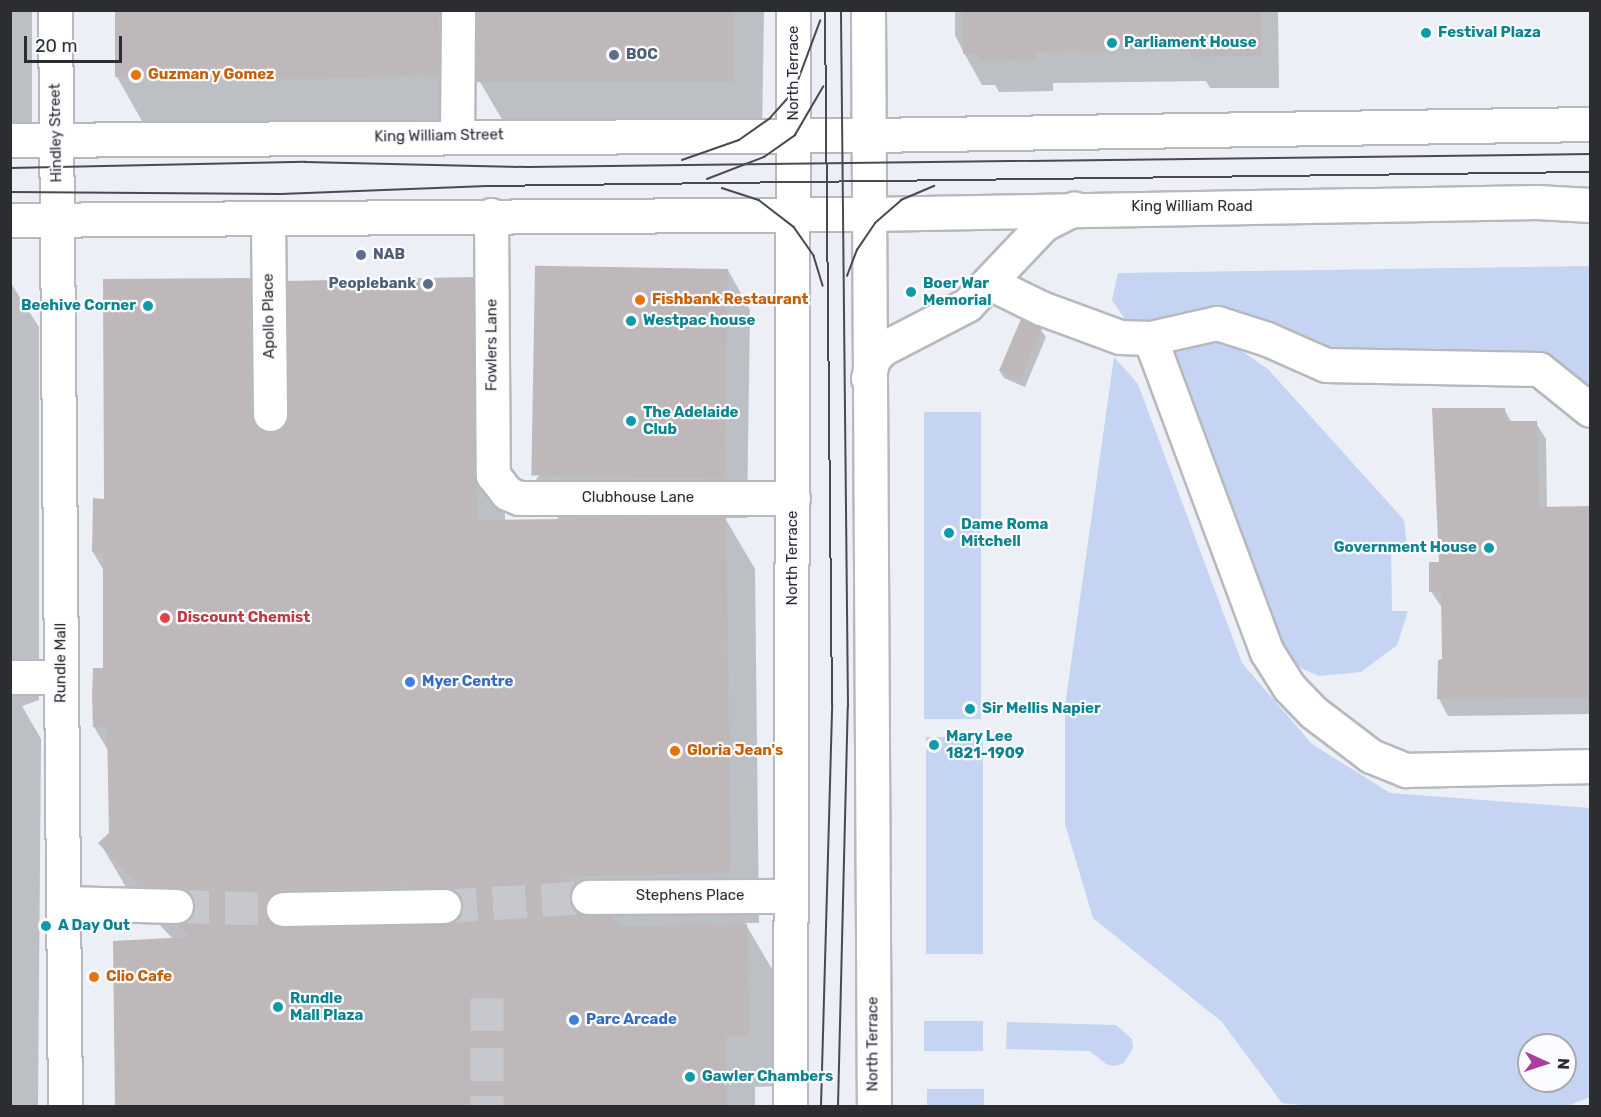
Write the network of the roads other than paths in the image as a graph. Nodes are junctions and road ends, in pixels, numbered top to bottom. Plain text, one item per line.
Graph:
1 (55, 10) edge
2 (458, 10) edge
3 (793, 10) edge
4 (868, 10) edge
5 (1590, 123) edge
6 (794, 134) junction
7 (868, 135) junction
8 (457, 136) junction
9 (10, 140) edge
10 (56, 140) junction
11 (1590, 205) edge
12 (1079, 207) junction
13 (794, 214) junction
14 (868, 214) junction
15 (490, 215) junction
16 (268, 218) junction
17 (10, 220) edge
18 (57, 220) junction
19 (990, 283) junction
20 (1150, 338) junction
21 (868, 380) junction
22 (1590, 410) edge
23 (270, 414) dead end
24 (493, 475) joint
25 (793, 498) junction
26 (10, 677) edge
27 (61, 678) junction
28 (1590, 766) edge
29 (791, 896) junction
30 (588, 897) tunnel mouth
31 (63, 903) junction
32 (176, 906) tunnel mouth
33 (444, 906) tunnel mouth
34 (283, 909) tunnel mouth
35 (65, 1107) edge
36 (790, 1107) edge
37 (873, 1107) edge

1 - 10 main road, Hindley Street
2 - 8 main road
3 - 6 main road, North Terrace
4 - 7 main road, North Terrace
5 - 7 main road
6 - 7 main road, King William Street
6 - 8 main road, King William Street
6 - 13 main road, North Terrace
7 - 14 main road, North Terrace
8 - 10 main road, King William Street
9 - 10 main road, King William Street
10 - 18 main road, Hindley Street
11 - 12 main road, King William Road
12 - 14 main road, King William Road
12 - 19 main road
13 - 14 main road, King William Road
13 - 15 main road
13 - 25 main road, North Terrace
14 - 21 main road, North Terrace
15 - 16 main road
15 - 24 main road, Fowlers Lane
16 - 18 main road
16 - 23 main road, Apollo Place
17 - 18 main road
18 - 27 main road, Rundle Mall
19 - 20 main road
19 - 21 main road
20 - 22 main road
20 - 28 main road
21 - 37 main road, North Terrace
24 - 25 main road, Clubhouse Lane
25 - 29 main road, North Terrace
26 - 27 main road
27 - 31 main road, Rundle Mall
29 - 30 main road, Stephens Place
29 - 36 main road, North Terrace
31 - 32 main road
31 - 35 main road, Rundle Mall
33 - 34 main road

